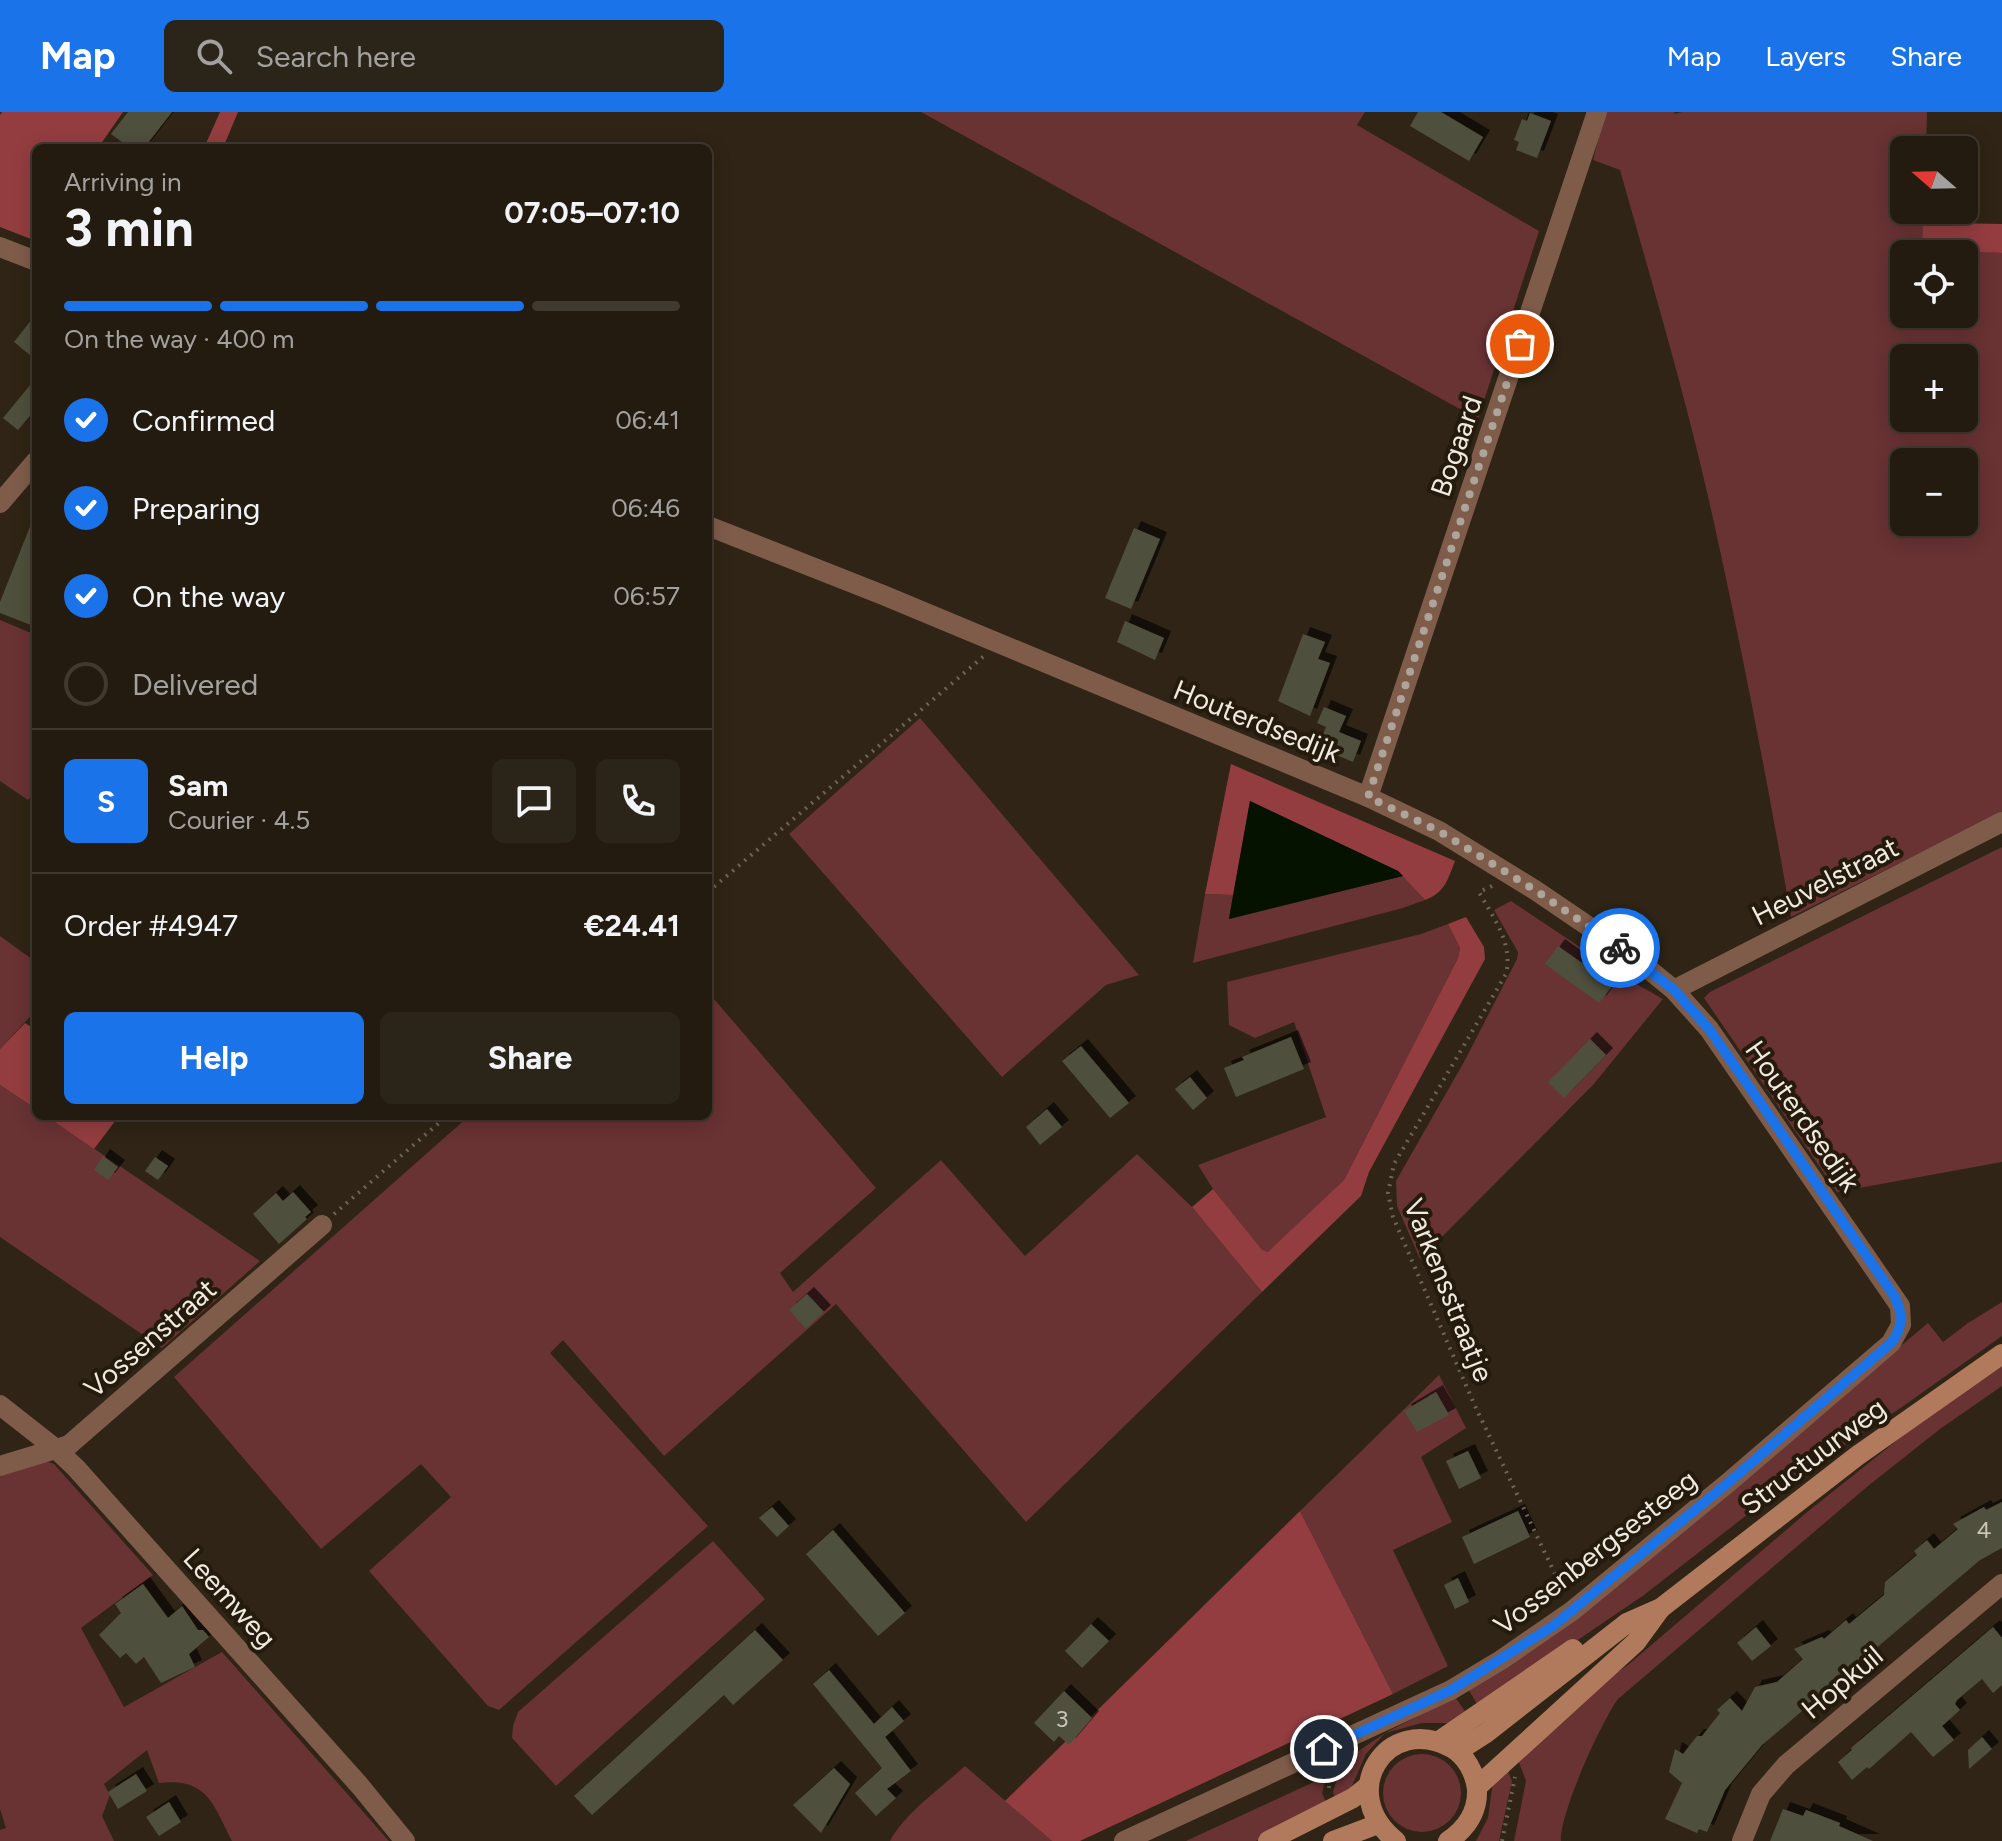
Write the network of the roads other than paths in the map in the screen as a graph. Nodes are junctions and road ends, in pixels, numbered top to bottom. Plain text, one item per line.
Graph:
1 (1597, 112) edge
2 (0, 247) edge
3 (32, 259) edge
4 (32, 466) edge
5 (0, 503) edge
6 (712, 528) edge
7 (1368, 797) junction
8 (2002, 822) edge
9 (1674, 990) junction
10 (322, 1225) road end
11 (1893, 1294) joint
12 (2002, 1354) edge
13 (0, 1405) edge
14 (56, 1449) junction
15 (0, 1466) edge
16 (2002, 1584) edge
17 (1661, 1608) junction
18 (1439, 1741) junction
19 (1458, 1751) junction
20 (1368, 1786) junction
21 (1477, 1787) junction
22 (1378, 1824) junction
23 (1456, 1839) edge
24 (405, 1841) edge
25 (1124, 1841) edge
26 (1268, 1841) edge
27 (1333, 1841) edge
28 (1396, 1841) edge
29 (1742, 1841) edge

1 - 7 street, Bogaard
2 - 3 street
4 - 5 street
6 - 7 street, Houterdsedijk
7 - 9 street, Houterdsedijk
8 - 9 street, Heuvelstraat
9 - 11 street, Houterdsedijk
10 - 14 street, Vossenstraat
11 - 25 street, Vossenbergsesteeg
12 - 17 main road, Structuurweg
13 - 14 street, Leemweg
14 - 15 street, Vossenstraat
14 - 24 street, Leemweg
16 - 29 street, Hopkuil
17 - 18 main road, Structuurweg
17 - 19 main road, Structuurweg
17 - 21 main road, Structuurweg
18 - 19 main road
18 - 20 main road
19 - 21 main road
20 - 22 main road
20 - 26 main road
21 - 23 main road
22 - 27 main road
22 - 28 main road

